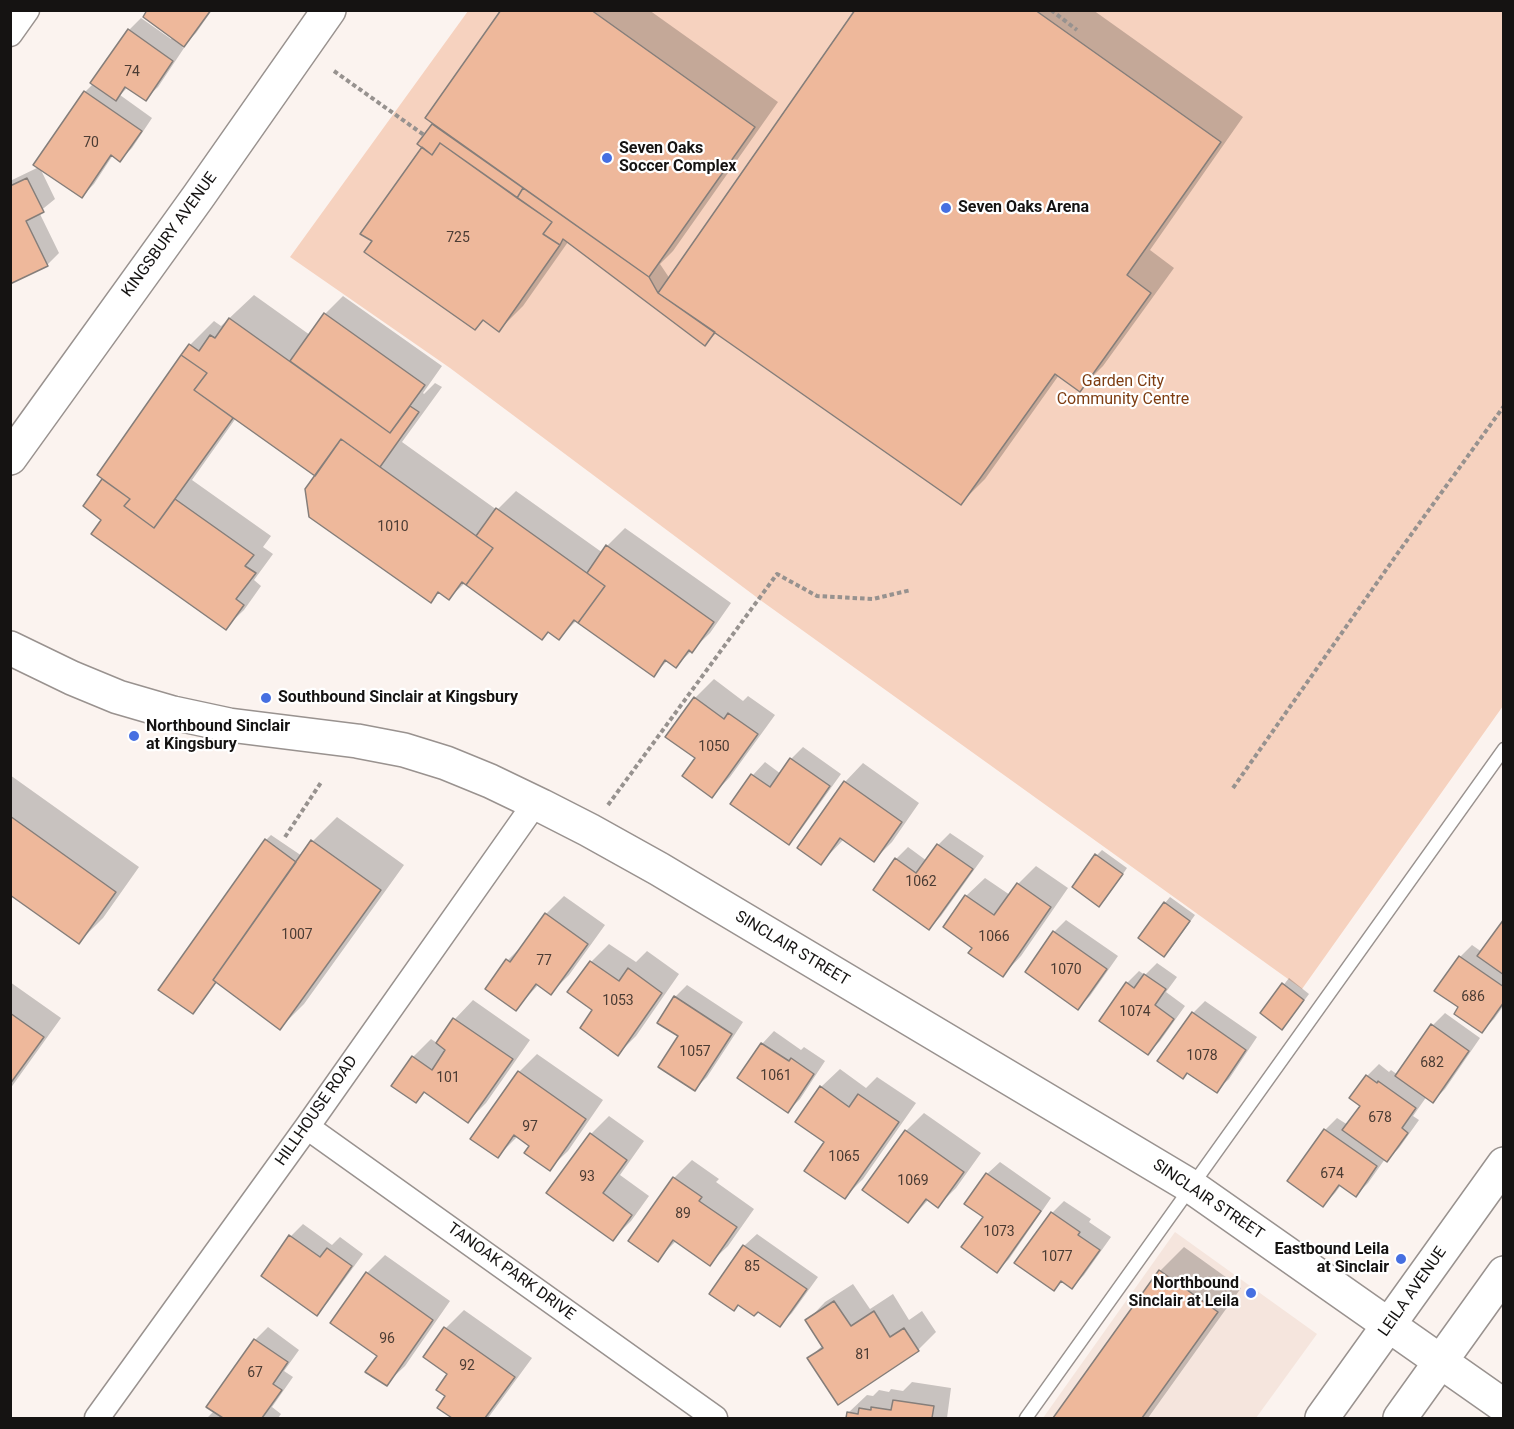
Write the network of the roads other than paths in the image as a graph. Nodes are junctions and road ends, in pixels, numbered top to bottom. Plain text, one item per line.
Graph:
1 (27, 10) edge
2 (329, 10) edge
3 (10, 34) edge
4 (10, 458) edge
5 (10, 648) edge
6 (1503, 749) edge
7 (536, 802) junction
8 (307, 1126) junction
9 (1503, 1164) edge
10 (1192, 1187) junction
11 (1503, 1273) edge
12 (1389, 1326) junction
13 (1440, 1360) junction
14 (1503, 1406) edge
15 (97, 1419) edge
16 (715, 1419) edge
17 (1026, 1419) edge
18 (1322, 1419) edge
19 (1400, 1419) edge

1 - 3 street
2 - 4 street, KINGSBURY AVENUE
5 - 7 street, SINCLAIR STREET
6 - 10 lane
7 - 8 street, HILLHOUSE ROAD
7 - 10 street, SINCLAIR STREET
8 - 15 street, HILLHOUSE ROAD
8 - 16 street, TANOAK PARK DRIVE
9 - 12 street, LEILA AVENUE
10 - 12 street, SINCLAIR STREET
10 - 17 lane
11 - 13 street
12 - 13 street, SINCLAIR STREET
12 - 18 street, LEILA AVENUE
13 - 14 street, SINCLAIR STREET
13 - 19 street

